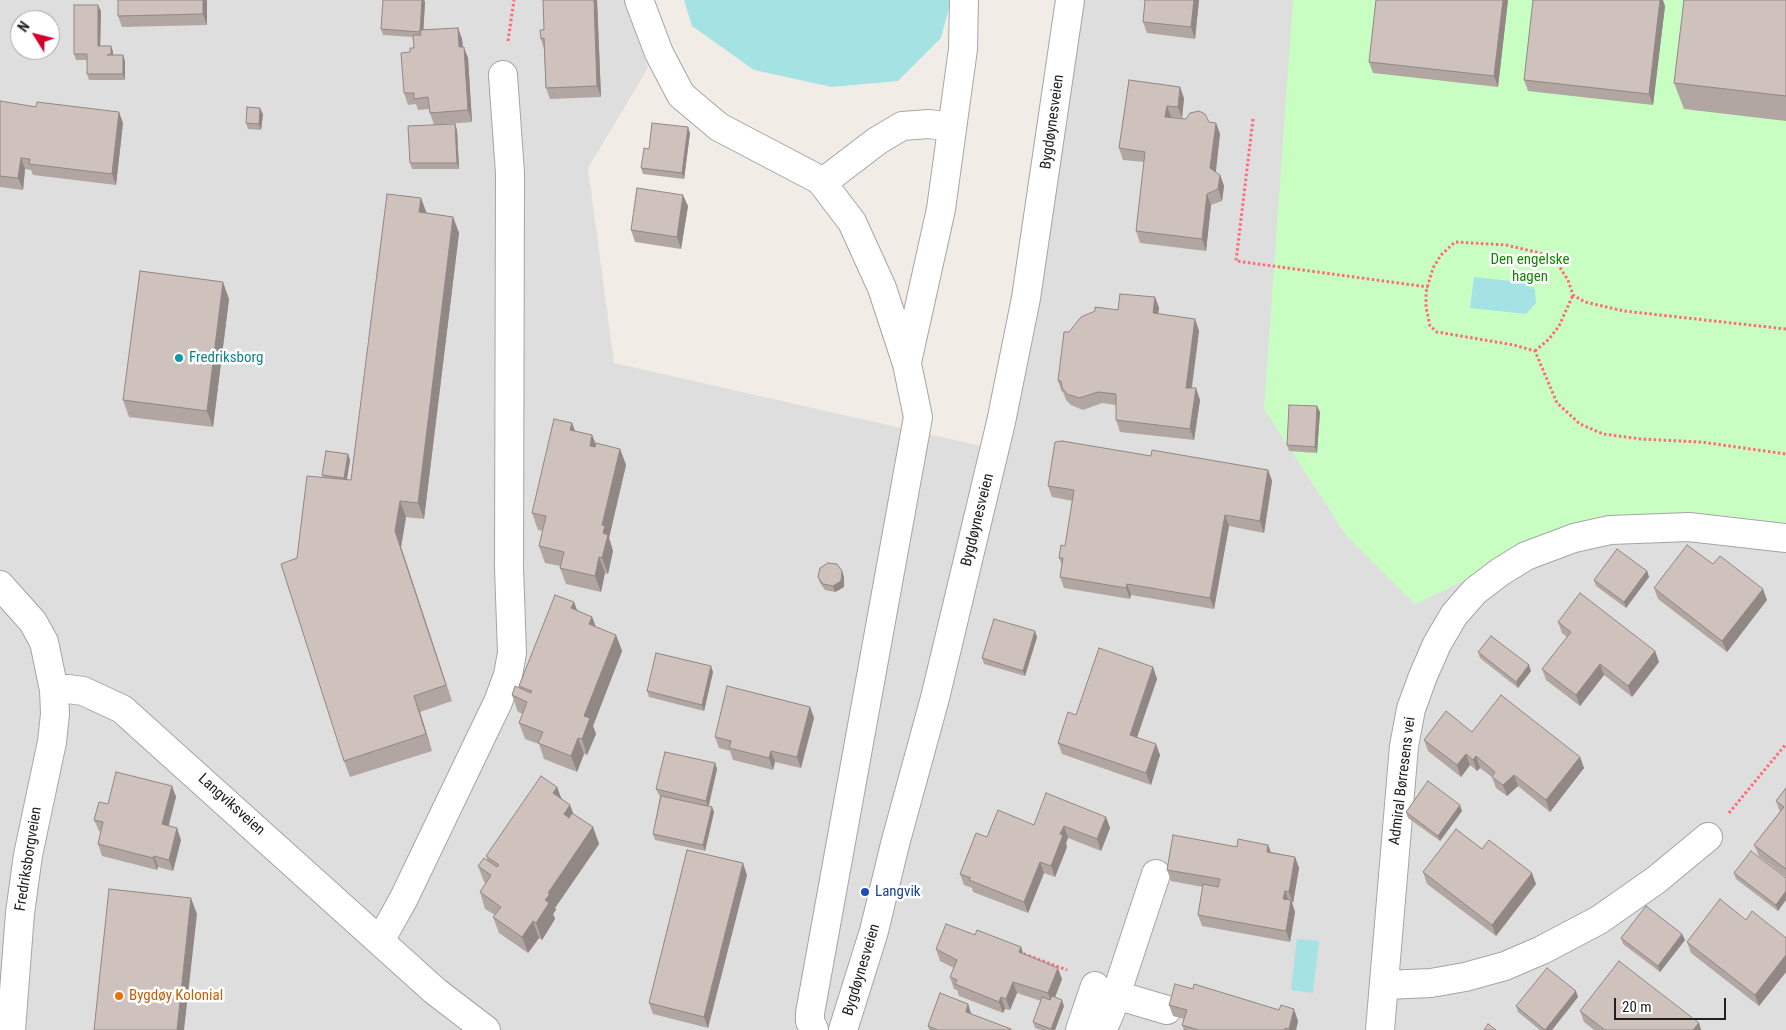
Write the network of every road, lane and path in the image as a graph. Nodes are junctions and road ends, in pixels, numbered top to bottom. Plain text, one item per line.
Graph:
1 (514, 0) edge
2 (639, 0) edge
3 (964, 0) edge
4 (1070, 0) edge
5 (502, 75) joint
6 (1253, 119) dead end
7 (952, 127) junction
8 (822, 183) junction
9 (1428, 287) junction
10 (1574, 294) junction
11 (1786, 329) edge
12 (1535, 351) junction
13 (907, 364) junction
14 (1786, 454) edge
15 (1786, 538) edge
16 (0, 585) edge
17 (54, 690) junction
18 (1786, 744) edge
19 (1708, 837) joint
20 (1156, 874) dead end
21 (380, 941) junction
22 (1016, 950) edge
23 (1386, 985) junction
24 (1106, 991) junction
25 (1167, 1010) dead end
26 (11, 1030) edge
27 (486, 1030) edge
28 (814, 1030) edge
29 (842, 1030) edge
30 (1080, 1030) edge
31 (1098, 1030) edge
32 (1380, 1030) edge

1 - 5 path
2 - 8 street
3 - 7 street
4 - 29 street, Bygdøynesveien
5 - 21 street
6 - 9 path
7 - 8 street
7 - 13 street
8 - 13 street
9 - 10 path
9 - 12 path
10 - 11 path
10 - 12 path
12 - 14 path
13 - 28 street
15 - 23 street, Admiral Børresens vei
16 - 17 street
17 - 21 street, Langviksveien
17 - 26 street, Fredriksborgveien
18 - 19 path
19 - 23 street
20 - 24 street
21 - 27 street, Langviksveien
22 - 24 path
23 - 32 street, Admiral Børresens vei
24 - 25 street
24 - 30 street
24 - 31 street

